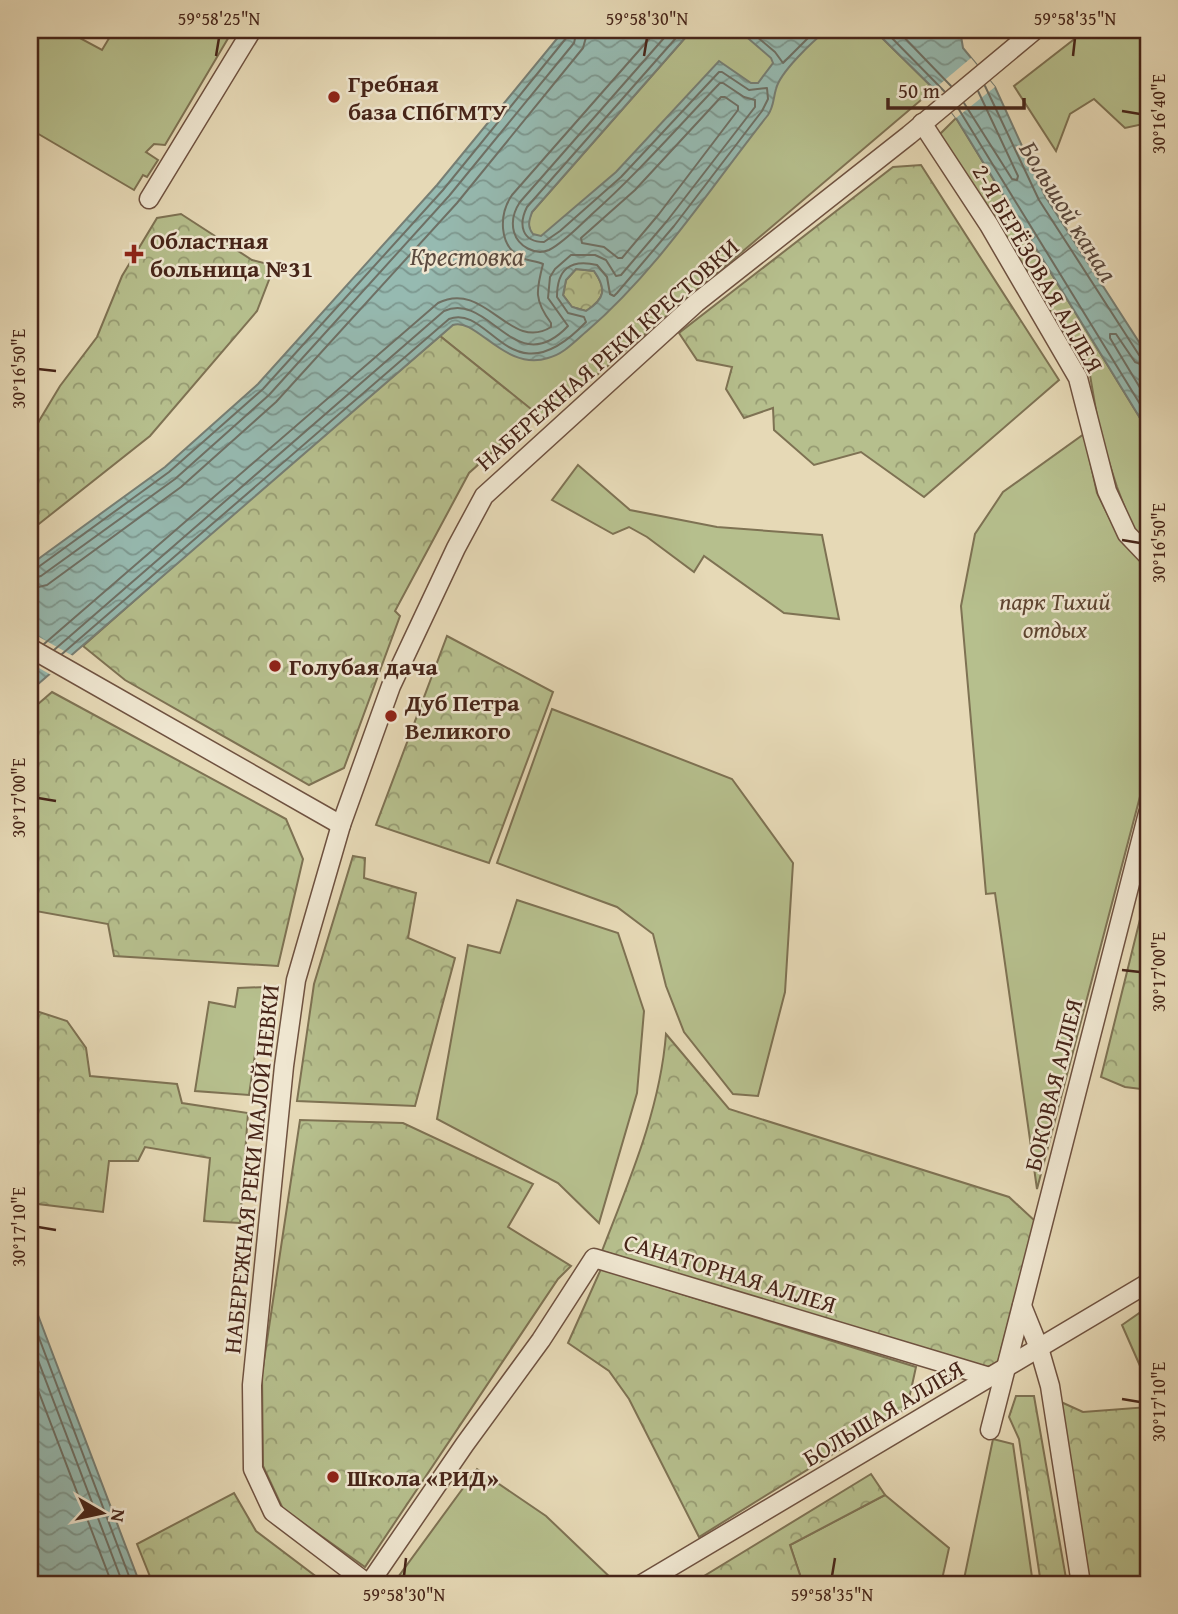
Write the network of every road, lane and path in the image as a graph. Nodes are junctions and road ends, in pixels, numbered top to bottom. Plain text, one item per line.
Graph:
1 (252, 30) edge
2 (1035, 30) edge
3 (922, 123) junction
4 (149, 199) dead end
5 (1148, 556) edge
6 (30, 648) edge
7 (1148, 813) edge
8 (341, 825) junction
9 (1148, 1283) edge
10 (1022, 1306) junction
11 (1039, 1348) junction
12 (998, 1373) junction
13 (990, 1430) dead end
14 (368, 1584) edge
15 (642, 1584) edge
16 (1081, 1584) edge

1 - 4 street
2 - 3 street, НАБЕРЕЖНАЯ РЕКИ КРЕСТОВКИ
3 - 5 street, 2-Я БЕРЁЗОВАЯ АЛЛЕЯ
3 - 8 street, НАБЕРЕЖНАЯ РЕКИ КРЕСТОВКИ
6 - 8 street
7 - 10 street, БОКОВАЯ АЛЛЕЯ
8 - 14 street, НАБЕРЕЖНАЯ РЕКИ МАЛОЙ НЕВКИ
9 - 11 street, БОЛЬШАЯ АЛЛЕЯ
10 - 11 street
10 - 12 street, БОКОВАЯ АЛЛЕЯ
11 - 12 street, БОЛЬШАЯ АЛЛЕЯ
11 - 16 street
12 - 13 street, БОКОВАЯ АЛЛЕЯ
12 - 14 street, САНАТОРНАЯ АЛЛЕЯ
12 - 15 street, БОЛЬШАЯ АЛЛЕЯ

